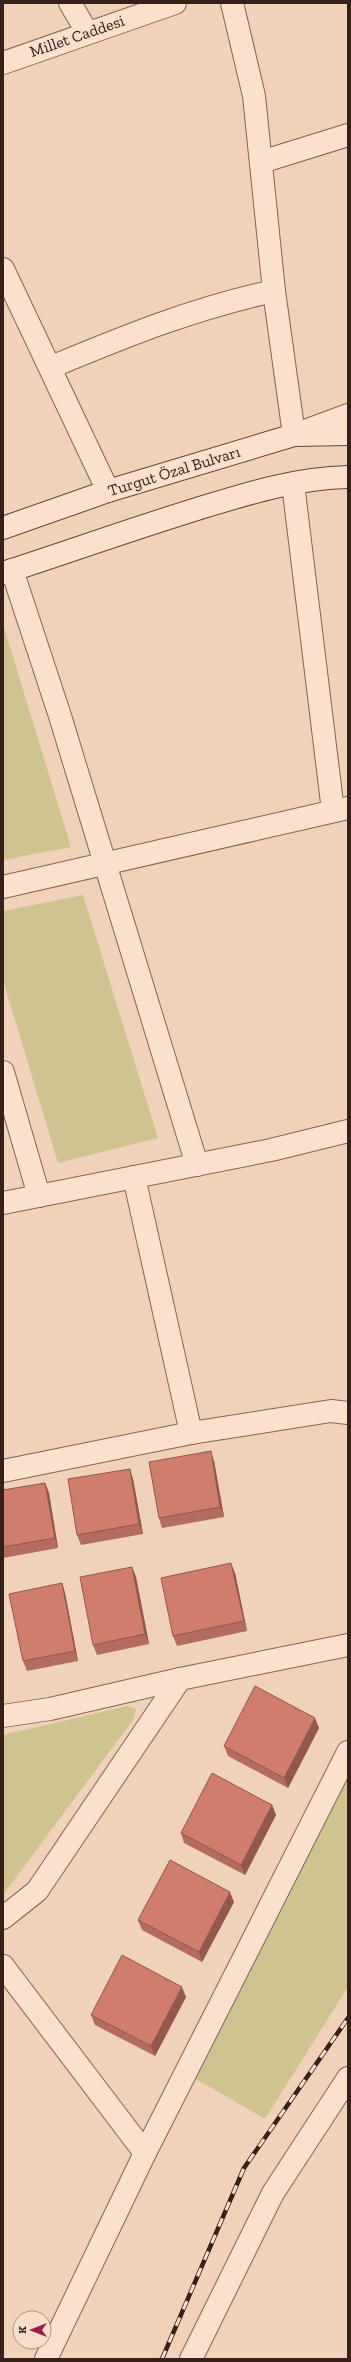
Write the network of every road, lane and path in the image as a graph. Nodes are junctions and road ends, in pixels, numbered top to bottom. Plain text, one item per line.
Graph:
1 (70, 3) edge
2 (174, 3) edge
3 (232, 3) edge
4 (87, 32) junction
5 (3, 63) edge
6 (348, 135) edge
7 (261, 162) junction
8 (3, 269) edge
9 (274, 291) junction
10 (51, 367) junction
11 (348, 415) edge
12 (348, 434) edge
13 (294, 435) junction
14 (348, 477) edge
15 (292, 484) junction
16 (108, 491) junction
17 (3, 528) edge
18 (7, 572) edge
19 (340, 810) edge
20 (106, 865) junction
21 (3, 887) edge
22 (3, 1072) edge
23 (348, 1131) edge
24 (197, 1165) junction
25 (134, 1177) junction
26 (39, 1196) junction
27 (3, 1203) edge
28 (348, 1413) edge
29 (191, 1433) junction
30 (3, 1471) edge
31 (348, 1645) edge
32 (180, 1679) junction
33 (3, 1716) edge
34 (348, 1752) edge
35 (3, 1918) edge
36 (3, 1966) edge
37 (348, 2078) edge
38 (145, 2153) junction
39 (46, 2359) edge
40 (191, 2359) edge

1 - 4 street
2 - 4 street, Millet Caddesi
3 - 7 street
4 - 5 street, Millet Caddesi
6 - 7 street
7 - 9 street
8 - 10 street
9 - 10 street
9 - 13 street
10 - 16 street
11 - 13 street
12 - 13 street, Turgut Özal Bulvarı
13 - 16 street, Turgut Özal Bulvarı
14 - 15 street
15 - 18 street
15 - 19 street
16 - 17 street, Turgut Özal Bulvarı
18 - 20 street
19 - 20 street
20 - 21 street
20 - 24 street
22 - 26 street
23 - 24 street
24 - 25 street
25 - 26 street
25 - 29 street
26 - 27 street
28 - 29 street
29 - 30 street
31 - 32 street
32 - 33 street
32 - 35 street
34 - 38 street
36 - 38 street
37 - 40 street
38 - 39 street

